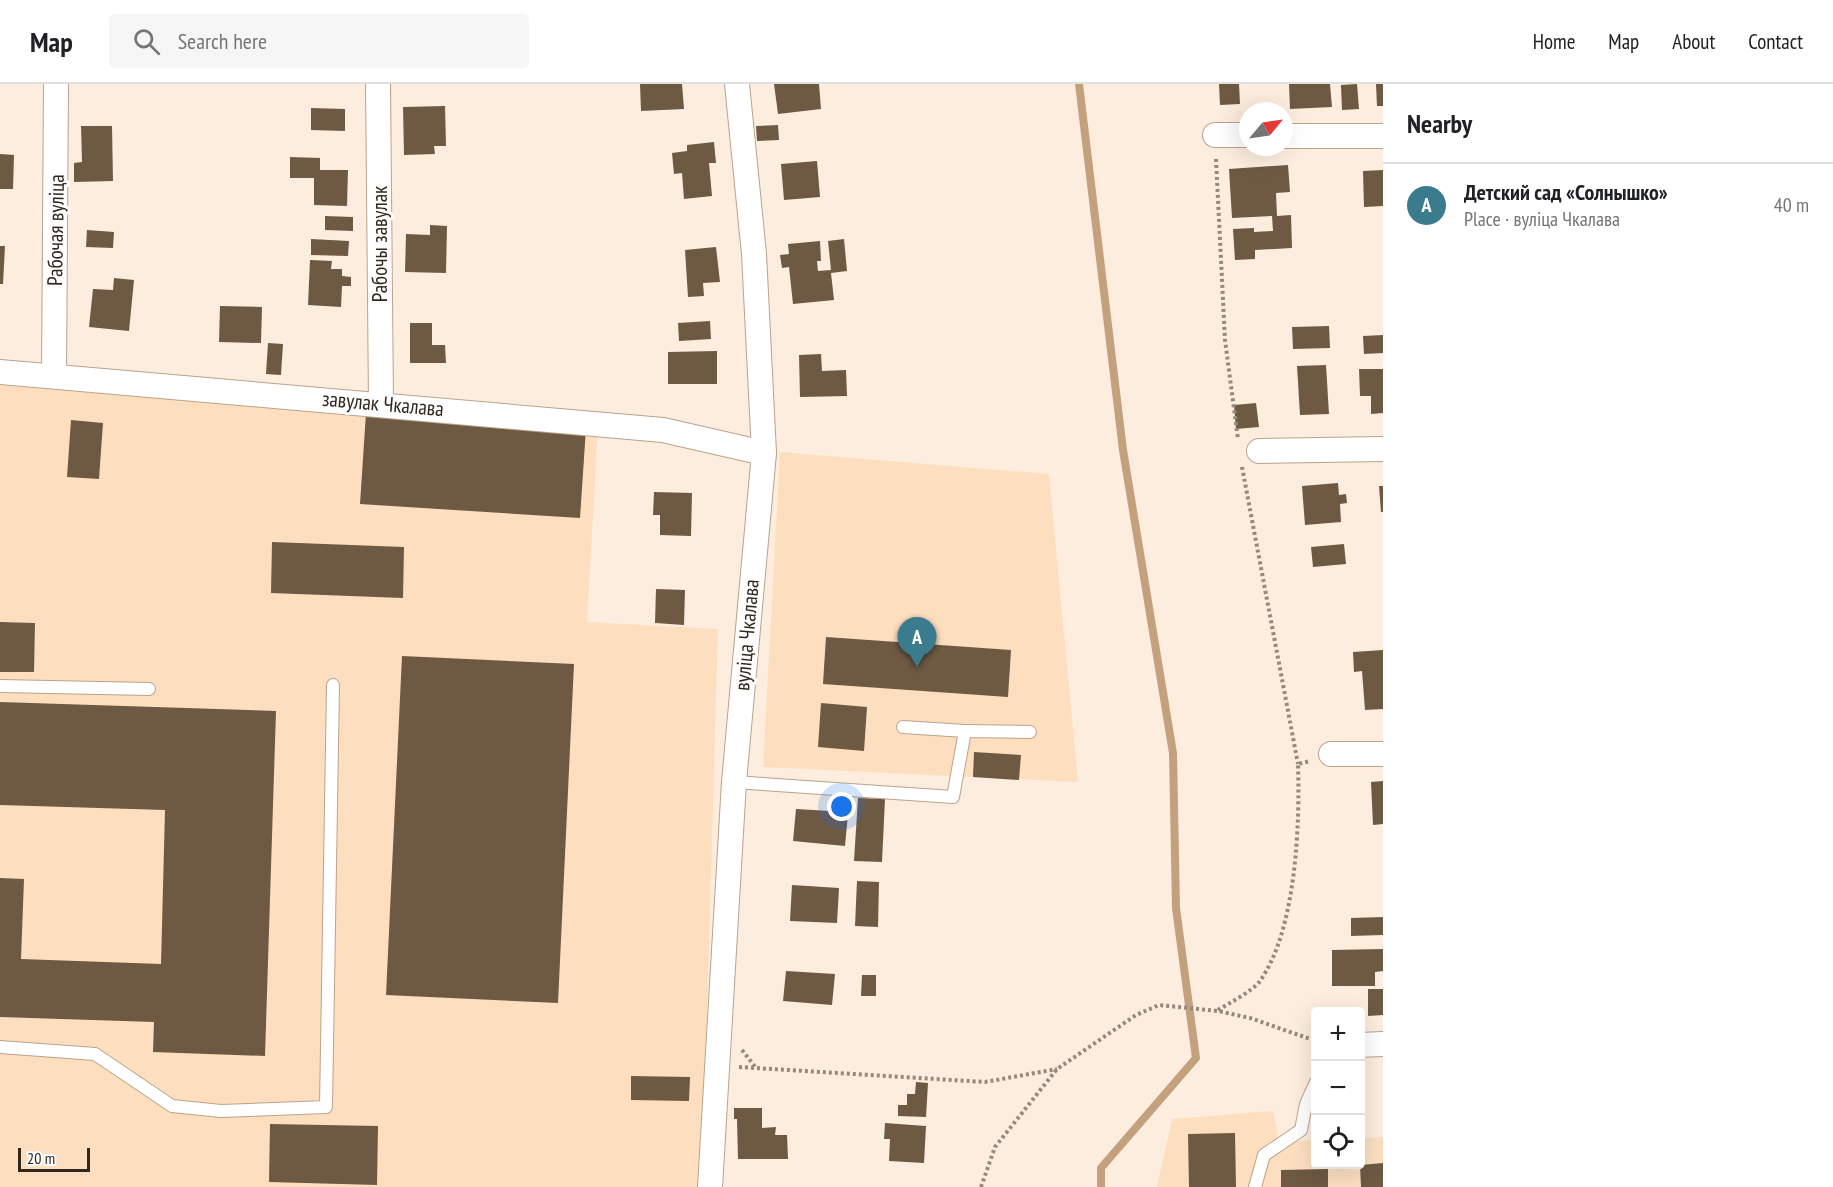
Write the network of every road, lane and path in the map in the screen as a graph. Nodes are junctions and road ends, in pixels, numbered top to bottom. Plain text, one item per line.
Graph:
1 (56, 84) edge
2 (378, 84) edge
3 (737, 84) edge
4 (1215, 135) joint
5 (1239, 135) edge
6 (1293, 136) edge
7 (1383, 136) edge
8 (0, 372) edge
9 (54, 376) junction
10 (381, 404) junction
11 (1383, 449) edge
12 (1249, 451) junction
13 (764, 453) junction
14 (333, 685) dead end
15 (0, 686) edge
16 (149, 690) dead end
17 (903, 727) dead end
18 (965, 731) junction
19 (1030, 732) dead end
20 (1331, 754) joint
21 (1383, 754) edge
22 (1298, 764) junction
23 (734, 782) junction
24 (1218, 1011) junction
25 (1311, 1039) edge
26 (1383, 1044) edge
27 (1365, 1045) edge
28 (0, 1047) edge
29 (717, 1066) junction
30 (1057, 1069) junction
31 (1311, 1093) edge
32 (710, 1187) edge
33 (981, 1187) edge
34 (1255, 1187) edge

1 - 9 street, Рабочая вуліца
2 - 10 street, Рабочы завулак
3 - 13 street, вуліца Чкалава
4 - 5 street
4 - 12 path
6 - 7 street
8 - 9 street, завулак Чкалава
9 - 10 street, завулак Чкалава
10 - 13 street, завулак Чкалава
11 - 12 street
12 - 22 path
13 - 23 street, вуліца Чкалава
14 - 28 lane
15 - 16 lane
17 - 18 lane
18 - 19 lane
18 - 23 lane
20 - 21 street
20 - 22 path
22 - 24 path
23 - 29 street, вуліца Чкалава
24 - 25 path
24 - 30 path
26 - 27 street
29 - 30 path
29 - 32 street, вуліца Чкалава
30 - 33 path
31 - 34 lane

